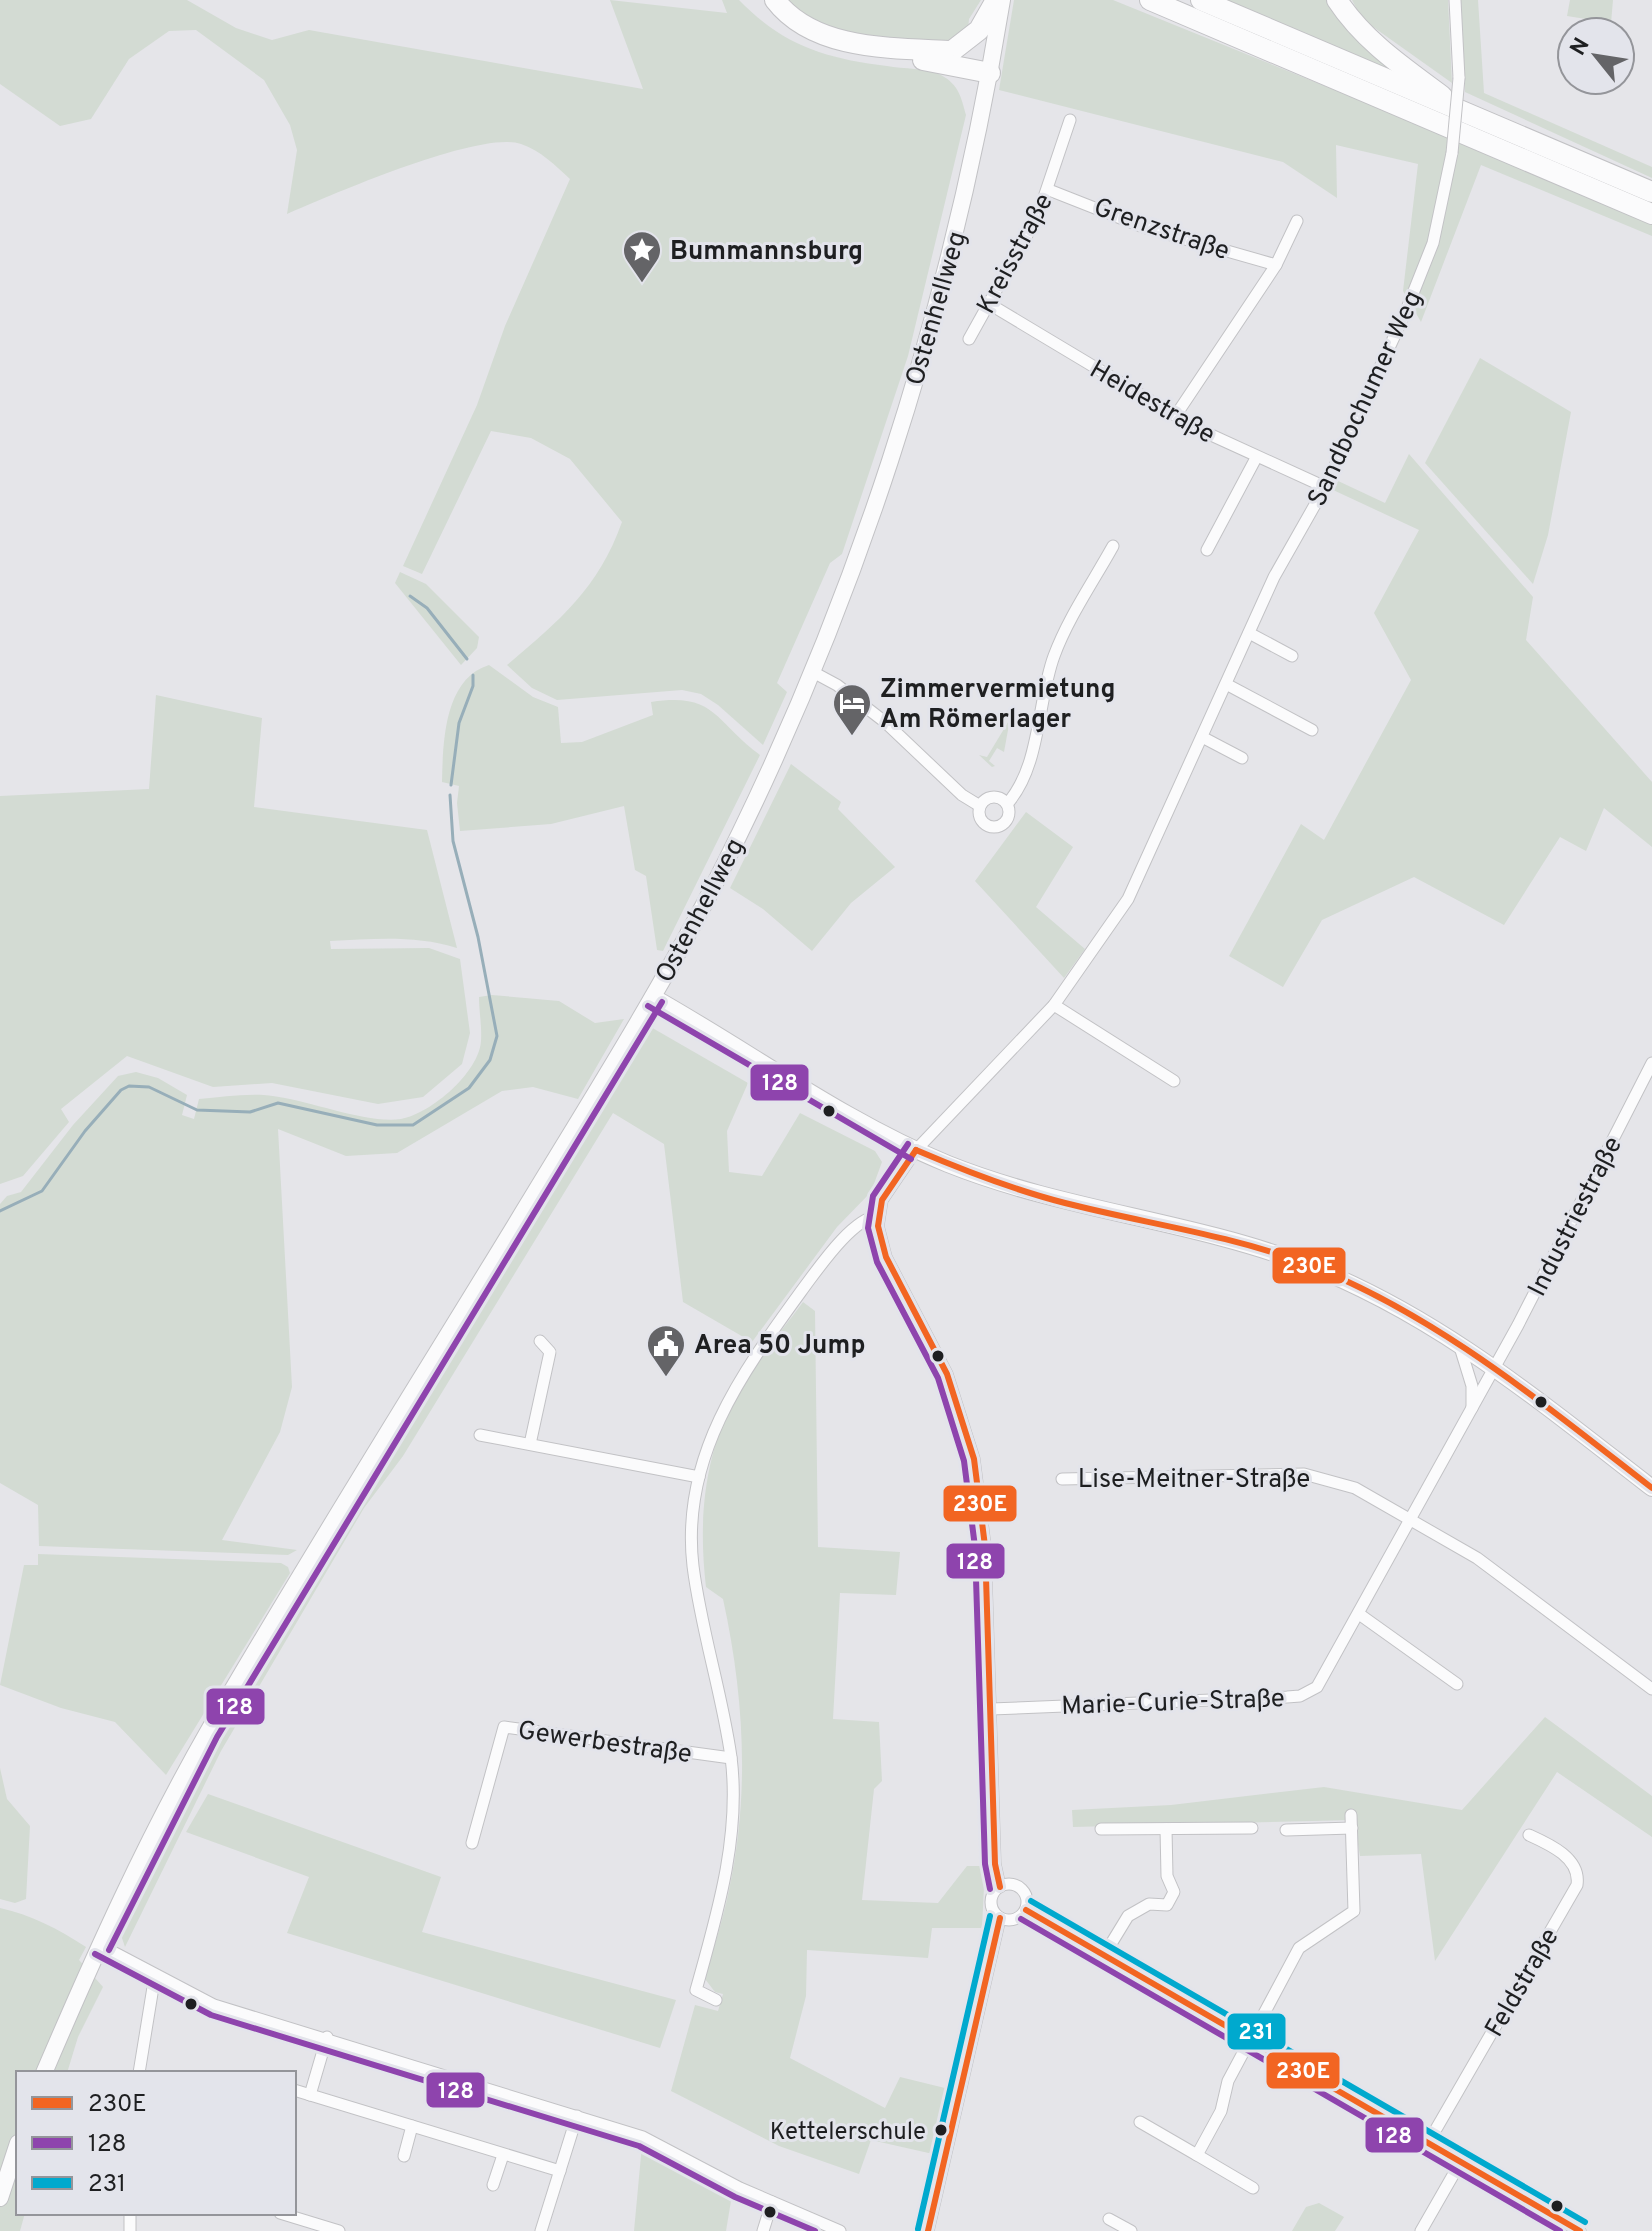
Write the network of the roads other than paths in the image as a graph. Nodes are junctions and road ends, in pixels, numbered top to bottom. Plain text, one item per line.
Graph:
1 (758, 0) edge
2 (775, 0) edge
3 (996, 0) edge
4 (1002, 0) edge
5 (1150, 0) edge
6 (1201, 0) edge
7 (1337, 0) edge
8 (1455, 0) edge
9 (952, 51) junction
10 (991, 68) junction
11 (1468, 115) junction
12 (1070, 120) dead end
13 (1049, 190) junction
14 (1652, 192) edge
15 (1652, 214) edge
16 (1297, 221) dead end
17 (1276, 265) junction
18 (986, 302) junction
19 (969, 339) dead end
20 (1176, 415) junction
21 (1256, 458) junction
22 (1325, 487) junction
23 (1113, 546) dead end
24 (1207, 550) dead end
25 (1249, 633) junction
26 (1292, 656) dead end
27 (811, 671) junction
28 (1226, 684) junction
29 (1312, 730) dead end
30 (1202, 737) junction
31 (1242, 758) dead end
32 (1007, 804) junction
33 (980, 806) junction
34 (653, 997) junction
35 (1054, 1005) junction
36 (1652, 1063) edge
37 (1174, 1081) dead end
38 (916, 1150) junction
39 (878, 1216) junction
40 (540, 1341) dead end
41 (1459, 1344) junction
42 (1494, 1368) junction
43 (1472, 1408) junction
44 (480, 1435) dead end
45 (530, 1444) junction
46 (699, 1477) junction
47 (1062, 1479) dead end
48 (1652, 1488) edge
49 (1412, 1520) junction
50 (1359, 1614) junction
51 (1457, 1684) dead end
52 (1652, 1689) edge
53 (991, 1709) junction
54 (731, 1758) junction
55 (1351, 1815) dead end
56 (1252, 1828) dead end
57 (1352, 1828) junction
58 (1101, 1829) dead end
59 (1166, 1829) junction
60 (1286, 1830) dead end
61 (1529, 1835) dead end
62 (472, 1843) dead end
63 (1000, 1887) junction
64 (1026, 1910) junction
65 (1000, 1918) junction
66 (100, 1945) junction
67 (1103, 1957) junction
68 (155, 1975) junction
69 (716, 2000) dead end
70 (327, 2037) junction
71 (1250, 2042) junction
72 (45, 2071) edge
73 (139, 2071) edge
74 (296, 2091) edge
75 (310, 2095) junction
76 (577, 2116) junction
77 (1140, 2122) dead end
78 (412, 2126) junction
79 (1428, 2143) junction
80 (16, 2149) edge
81 (503, 2155) junction
82 (1197, 2155) junction
83 (404, 2156) dead end
84 (1460, 2163) junction
85 (560, 2171) junction
86 (493, 2185) dead end
87 (1253, 2188) dead end
88 (0, 2198) edge
89 (772, 2202) junction
90 (287, 2215) edge
91 (1109, 2219) dead end
92 (339, 2231) edge
93 (541, 2231) edge
94 (763, 2231) edge
95 (840, 2231) edge
96 (928, 2231) edge
97 (1131, 2231) edge
98 (1421, 2231) edge
99 (1580, 2231) edge

1 - 10 highway
2 - 9 highway
3 - 9 highway
4 - 10 main road, Ostenhellweg
5 - 15 highway
6 - 11 highway
7 - 11 highway
8 - 22 street, Sandbochumer Weg, bridge
9 - 10 highway
10 - 27 main road, Ostenhellweg
11 - 14 highway
12 - 13 street, Kreisstraße
13 - 17 street, Grenzstraße
13 - 18 street, Kreisstraße
16 - 17 street
17 - 20 street
18 - 19 street, Kreisstraße
18 - 20 street, Heidestraße
20 - 21 street, Heidestraße
21 - 22 street, Heidestraße
21 - 24 street
22 - 25 street, Sandbochumer Weg
23 - 32 street
25 - 26 street
25 - 28 street, Sandbochumer Weg
27 - 33 street
27 - 34 main road, Ostenhellweg
28 - 29 street
28 - 30 street, Sandbochumer Weg
30 - 31 street
30 - 35 street, Sandbochumer Weg
32 - 33 street
32 - 33 street
34 - 38 main road
34 - 66 main road, Ostenhellweg
35 - 37 street
35 - 38 street, Sandbochumer Weg
36 - 42 street, Industriestraße
38 - 39 street, Sandbochumer Weg
38 - 41 main road
39 - 46 street, Gewerbestraße
39 - 53 street
40 - 45 street
41 - 42 main road
41 - 43 street
42 - 43 street, Marie-Curie-Straße
42 - 48 main road
43 - 49 street, Marie-Curie-Straße
44 - 45 street
45 - 46 street
46 - 54 street, Gewerbestraße
47 - 49 street, Lise-Meitner-Straße
49 - 50 street, Marie-Curie-Straße
49 - 52 street, Lise-Meitner-Straße
50 - 51 street
50 - 53 street, Marie-Curie-Straße
53 - 63 street
54 - 62 street, Gewerbestraße
54 - 69 street, Gewerbestraße
55 - 57 street
56 - 59 street
57 - 60 street
57 - 71 street
58 - 59 street
59 - 67 street
61 - 79 street, Feldstraße
63 - 64 street
63 - 65 street
64 - 65 street
64 - 67 street
65 - 96 street
66 - 68 street
66 - 72 main road, Ostenhellweg
67 - 71 street
68 - 70 street
68 - 73 street
70 - 75 street
70 - 76 street
71 - 79 street
71 - 82 street
74 - 75 street
75 - 78 street
76 - 85 street
76 - 89 street
77 - 82 street
78 - 81 street
78 - 83 street
79 - 84 street
80 - 88 main road
81 - 85 street
81 - 86 street
82 - 87 street
84 - 98 street
84 - 99 street
85 - 93 street
89 - 94 street
89 - 95 street
90 - 92 street
91 - 97 street

